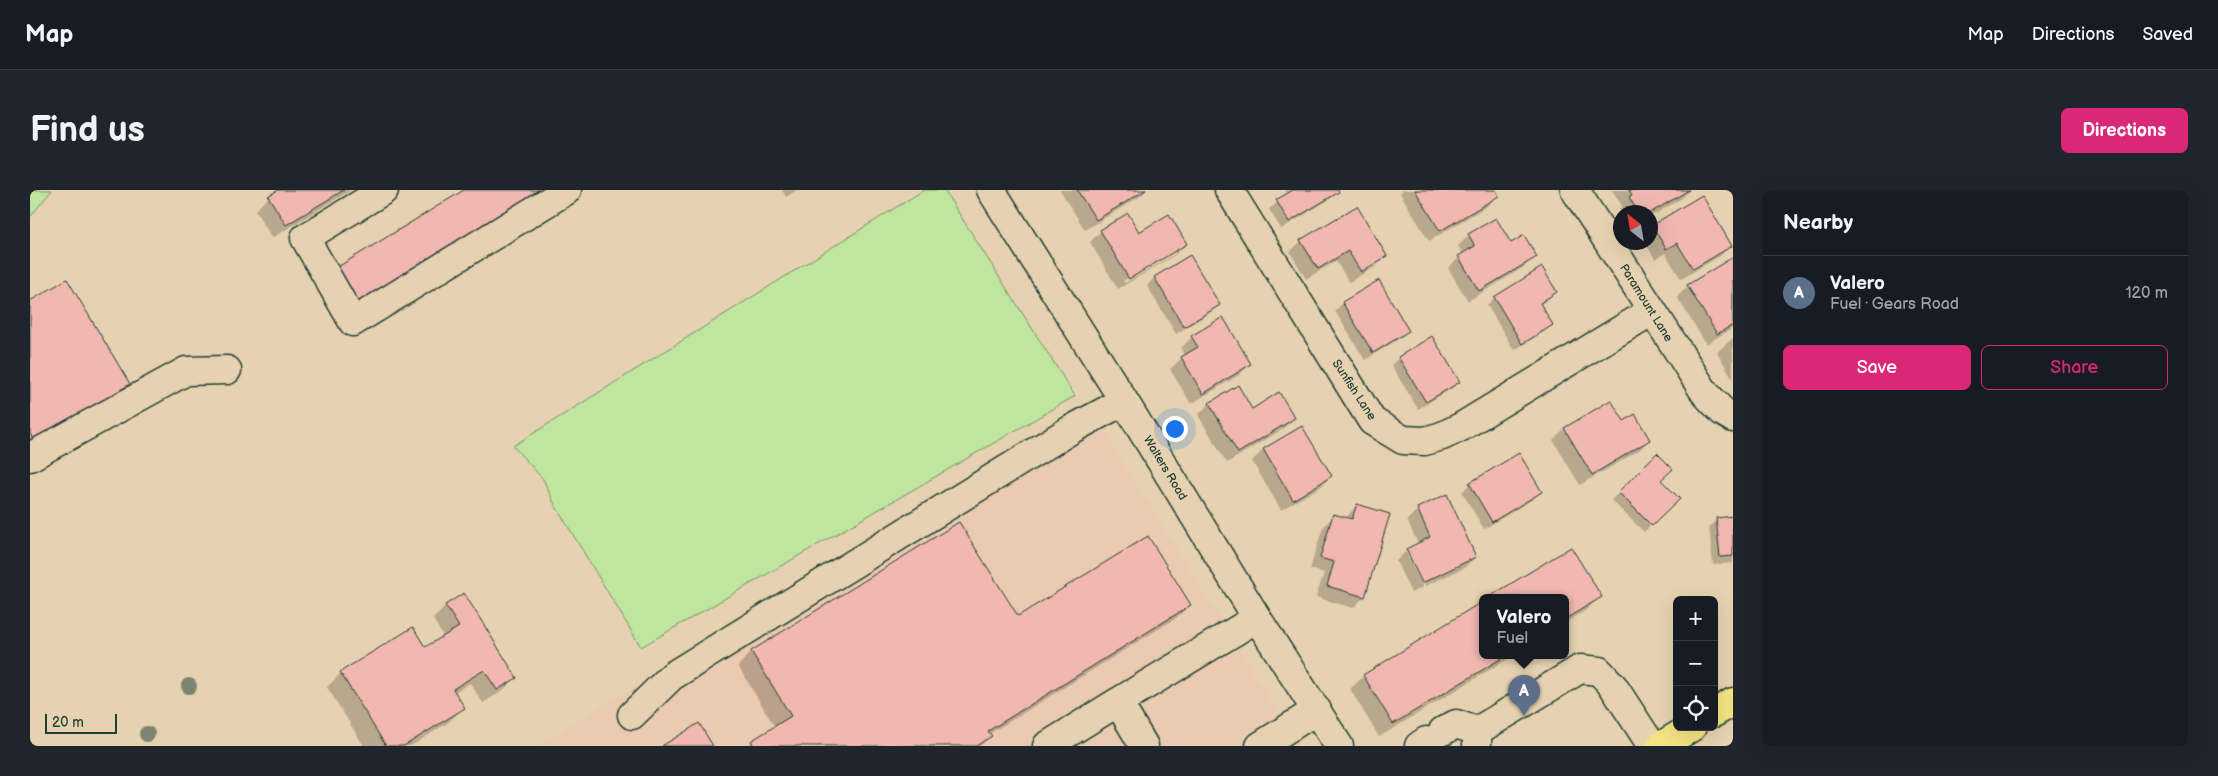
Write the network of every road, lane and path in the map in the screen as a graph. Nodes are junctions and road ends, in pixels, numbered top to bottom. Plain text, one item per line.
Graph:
1 (384, 190) edge
2 (567, 190) edge
3 (991, 190) edge
4 (1229, 190) edge
5 (1575, 190) edge
6 (1652, 311) junction
7 (227, 370) dead end
8 (1124, 401) junction
9 (1733, 418) edge
10 (30, 458) edge
11 (1257, 618) junction
12 (1118, 702) junction
13 (1733, 702) edge
14 (1317, 710) junction
15 (1718, 711) edge
16 (632, 716) dead end
17 (1685, 731) edge
18 (1429, 739) edge
19 (1477, 739) edge
20 (1046, 746) edge
21 (1144, 746) edge
22 (1260, 746) edge
23 (1340, 746) edge
24 (1652, 746) edge
25 (1661, 746) edge

1 - 2 street
3 - 8 street, Walters Road
4 - 6 street, Sunfish Lane
5 - 6 street, Paramount Lane
6 - 9 street, Paramount Lane
7 - 10 street
8 - 11 street, Walters Road
8 - 16 street
11 - 12 street
11 - 14 street, Walters Road
12 - 20 street
12 - 21 street
13 - 15 main road
14 - 22 street
14 - 23 street, Walters Road
17 - 25 main road
18 - 19 street
19 - 24 street

